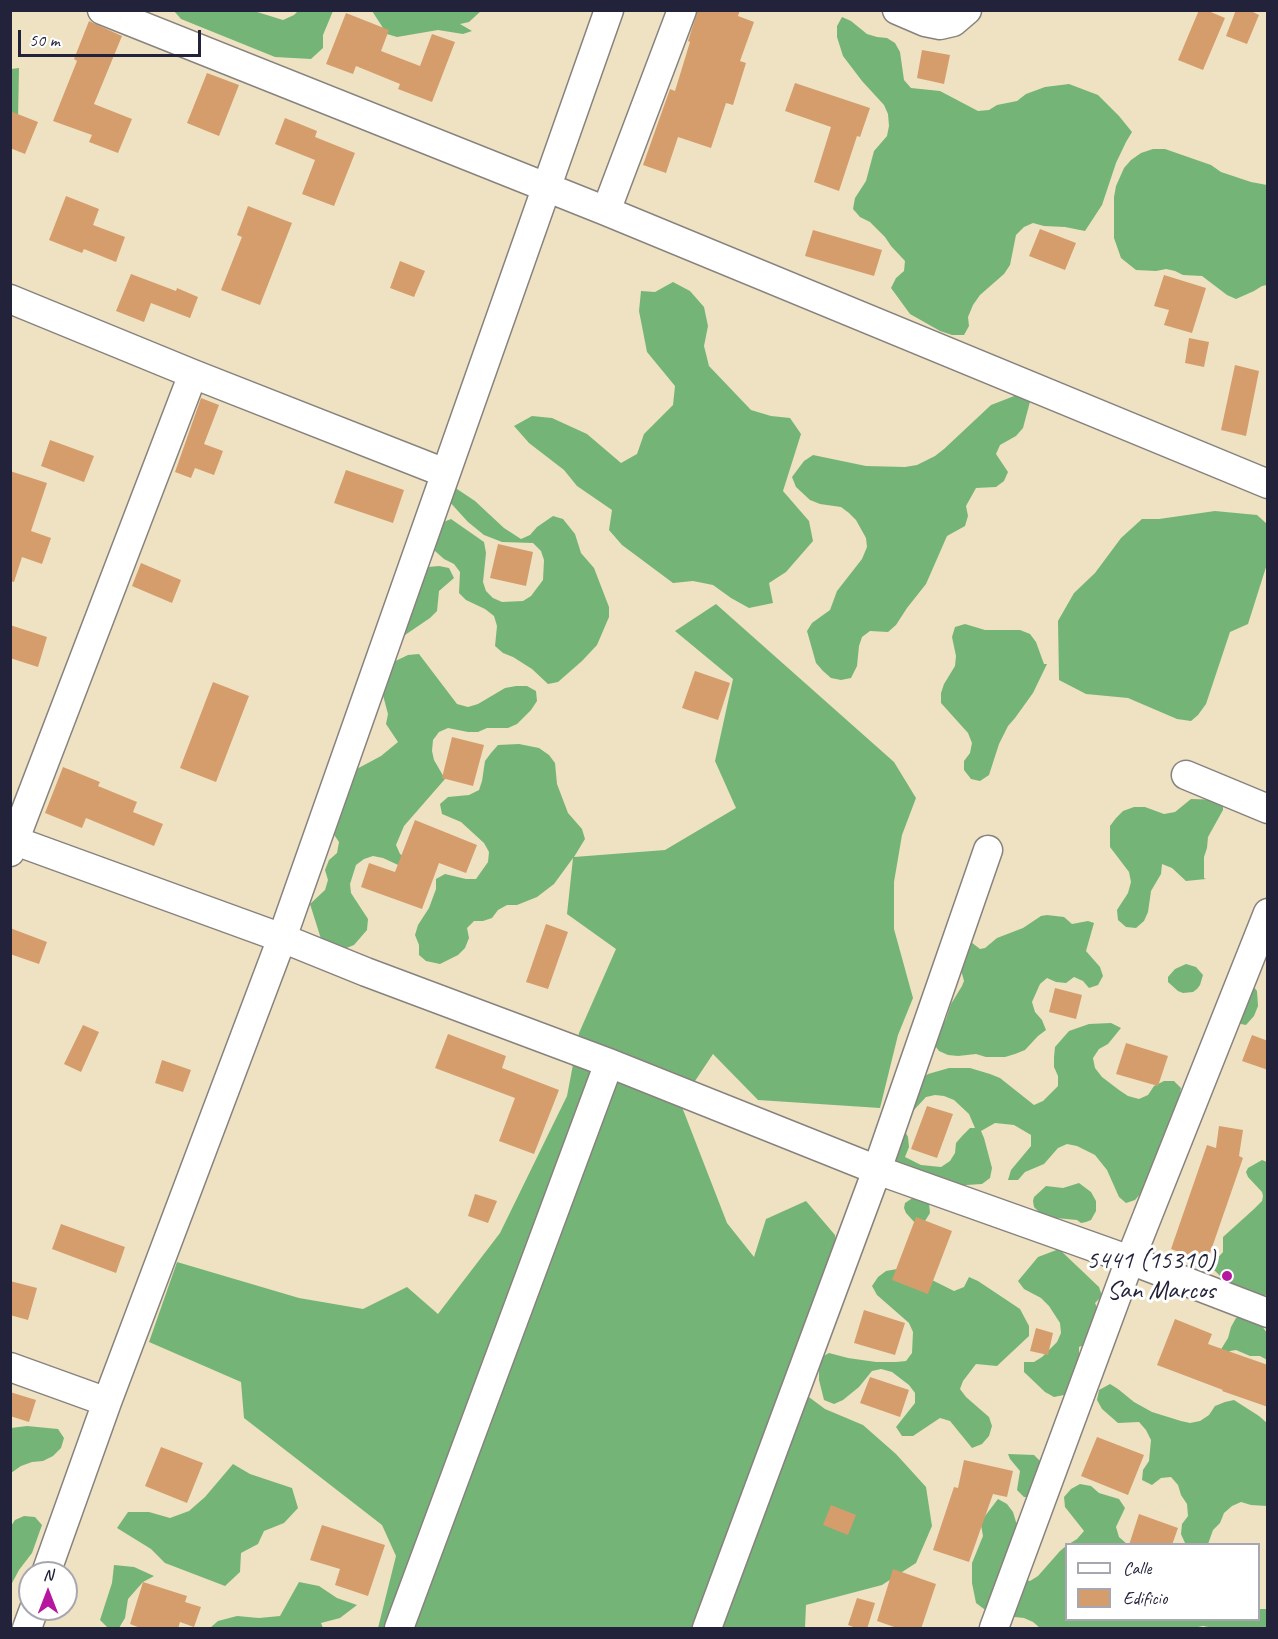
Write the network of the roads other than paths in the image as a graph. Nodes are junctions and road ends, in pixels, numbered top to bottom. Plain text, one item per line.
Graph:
1 (102, 10) edge
2 (609, 10) edge
3 (682, 10) edge
4 (897, 10) edge
5 (967, 10) edge
6 (547, 189) junction
7 (606, 211) junction
8 (10, 299) edge
9 (193, 374) junction
10 (445, 473) junction
11 (1268, 484) edge
12 (1186, 775) dead end
13 (1268, 809) edge
14 (12, 844) edge
15 (988, 850) dead end
16 (1268, 913) edge
17 (282, 938) junction
18 (609, 1063) junction
19 (877, 1170) junction
20 (1130, 1260) junction
21 (1268, 1313) edge
22 (10, 1367) edge
23 (107, 1402) junction
24 (50, 1561) edge
25 (399, 1629) edge
26 (707, 1629) edge
27 (994, 1629) edge

1 - 6 street
2 - 6 street
3 - 7 street
4 - 5 street
6 - 7 street
6 - 10 street
7 - 11 street
8 - 9 street
9 - 10 street
9 - 14 street
10 - 17 street
12 - 13 street
14 - 17 street
15 - 19 street
16 - 20 street
17 - 18 street
17 - 23 street
18 - 19 street
18 - 25 street
19 - 20 street
19 - 26 street
20 - 21 street
20 - 27 street
22 - 23 street
23 - 24 street

